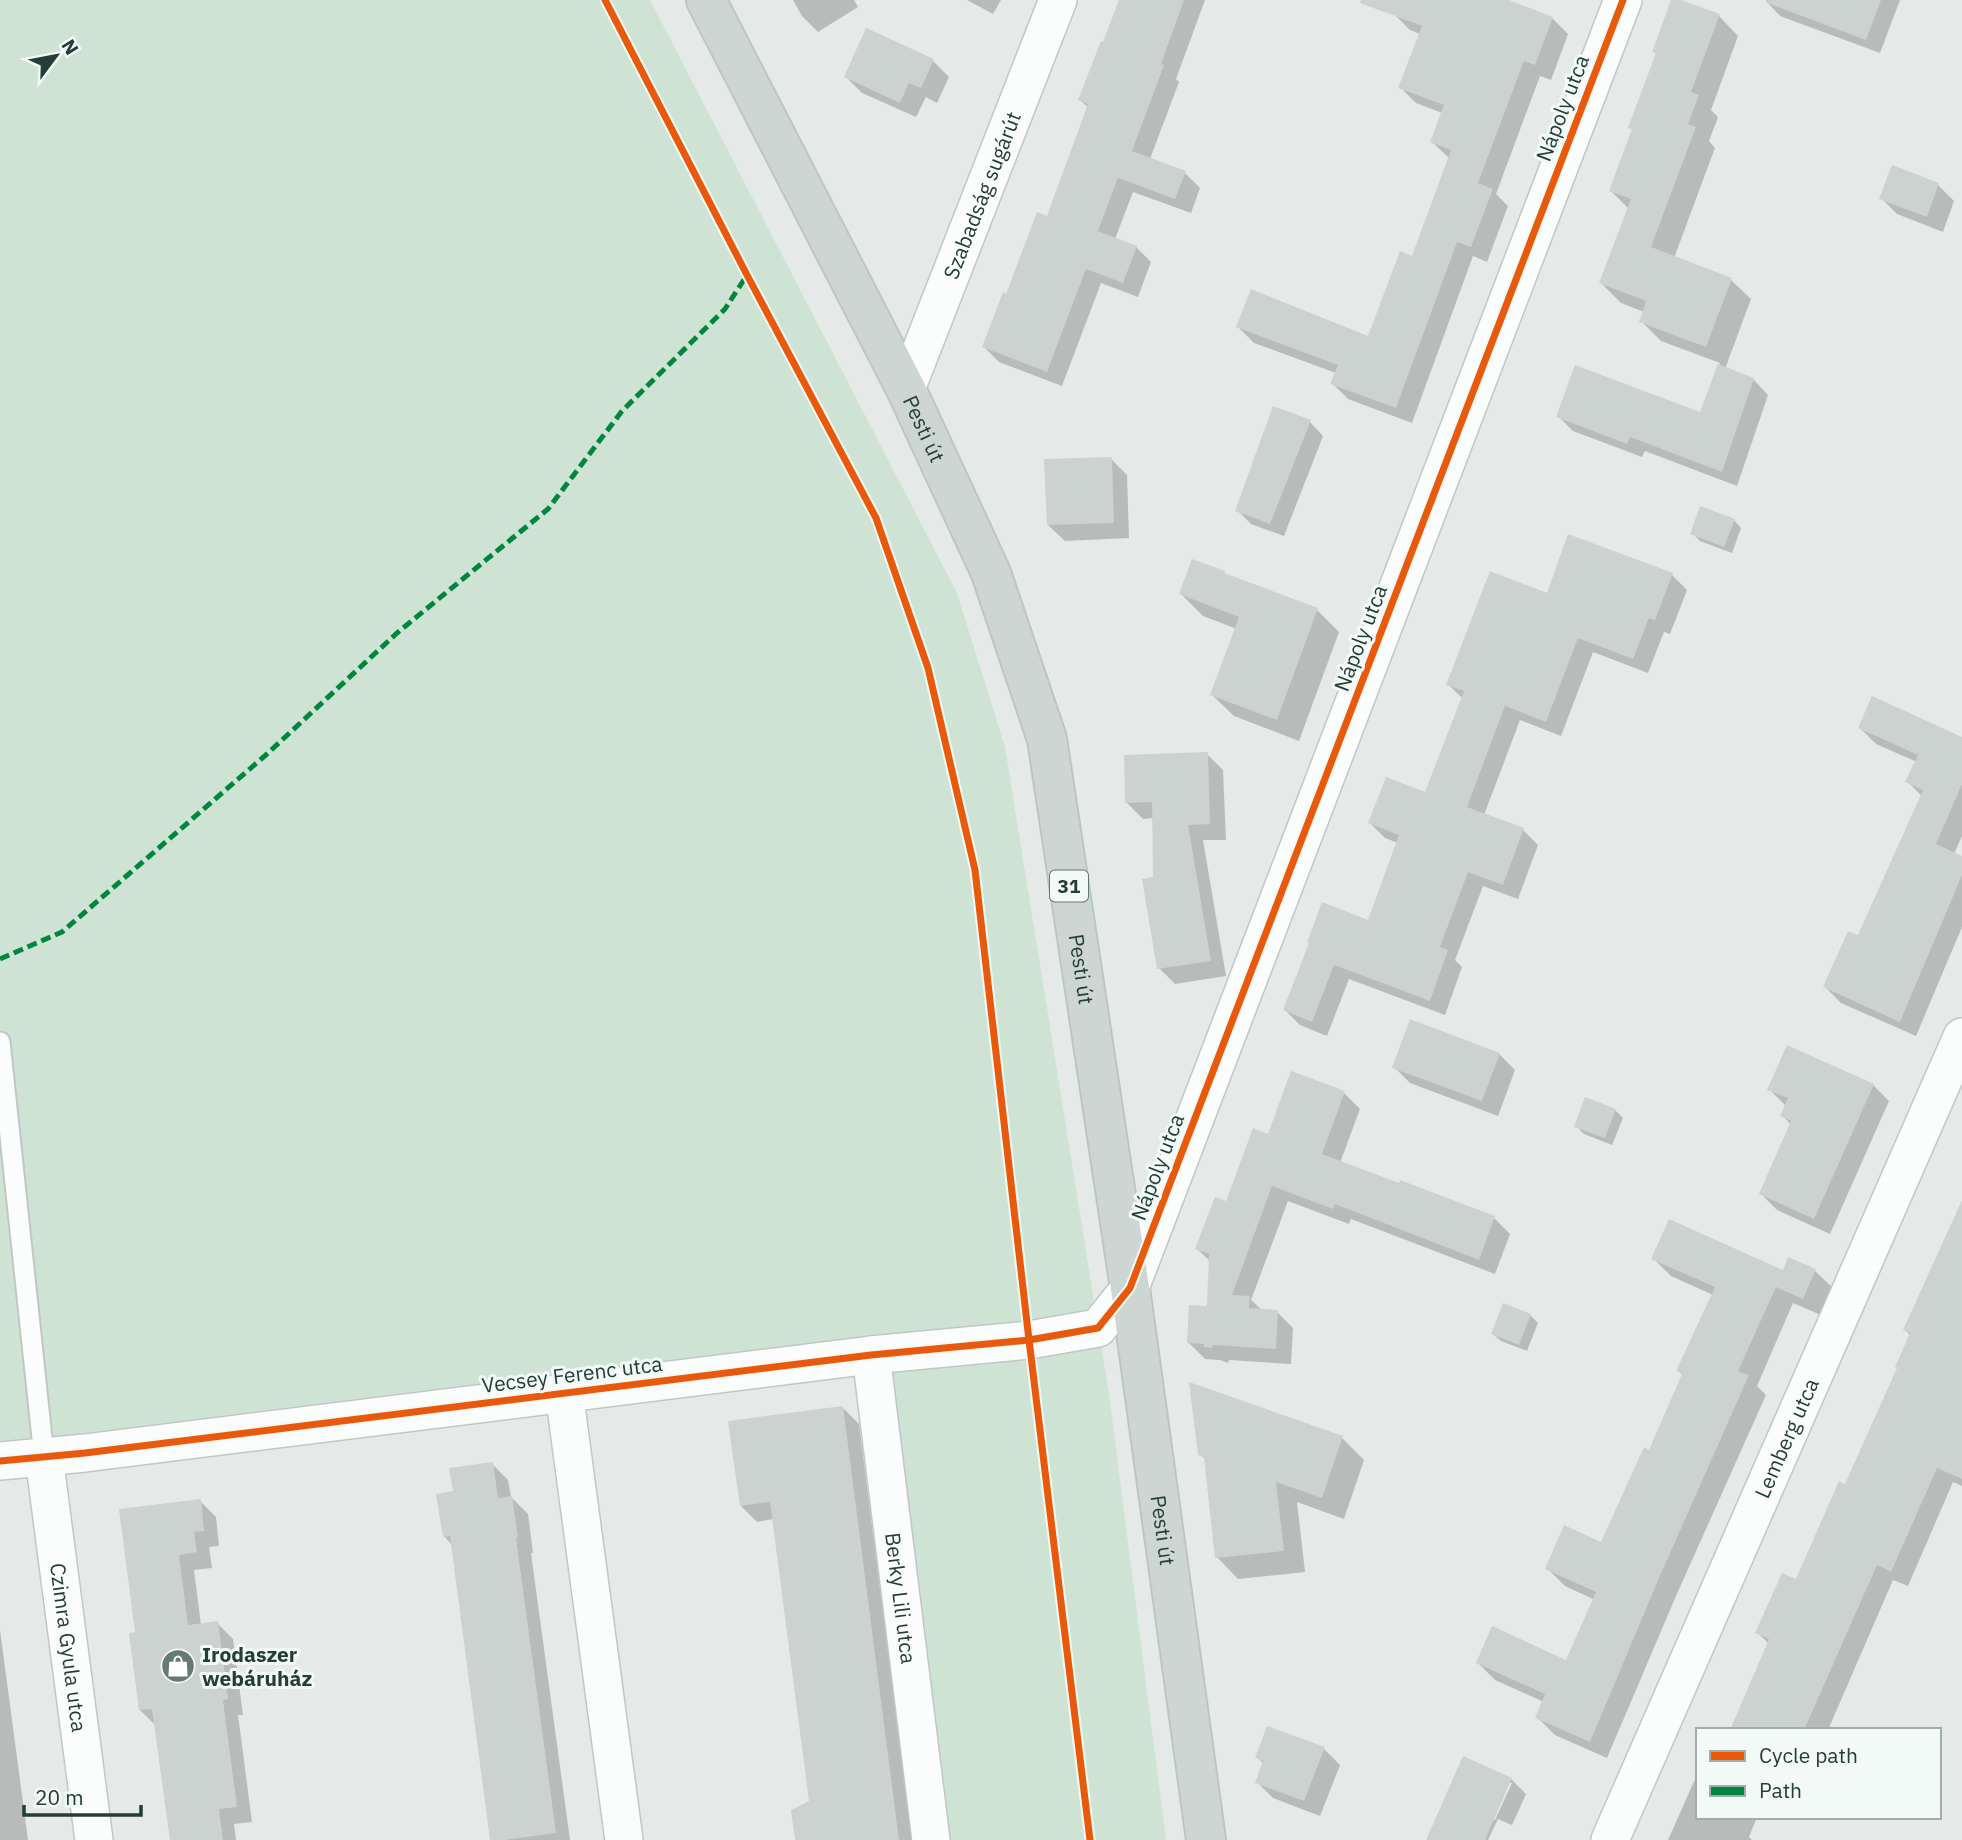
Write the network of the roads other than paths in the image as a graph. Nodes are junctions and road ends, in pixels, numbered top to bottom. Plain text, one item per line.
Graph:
1 (706, 0) edge
2 (1058, 0) edge
3 (1623, 0) edge
4 (906, 389) junction
5 (1962, 1037) edge
6 (0, 1042) edge
7 (1130, 1288) junction
8 (871, 1355) junction
9 (564, 1392) junction
10 (44, 1457) junction
11 (0, 1461) edge
12 (94, 1840) edge
13 (624, 1840) edge
14 (931, 1840) edge
15 (1206, 1840) edge
16 (1610, 1840) edge

1 - 4 main road, Pesti út / 31
2 - 4 street, Szabadság sugárút
3 - 7 street, Nápoly utca
4 - 7 main road, Pesti út / 31
5 - 16 street, Lemberg utca
6 - 10 lane
7 - 8 street, Vecsey Ferenc utca
7 - 15 main road, Pesti út / 31
8 - 9 street, Vecsey Ferenc utca
8 - 14 street, Berky Lili utca
9 - 10 street, Vecsey Ferenc utca
9 - 13 street
10 - 11 street, Vecsey Ferenc utca
10 - 12 street, Czimra Gyula utca

